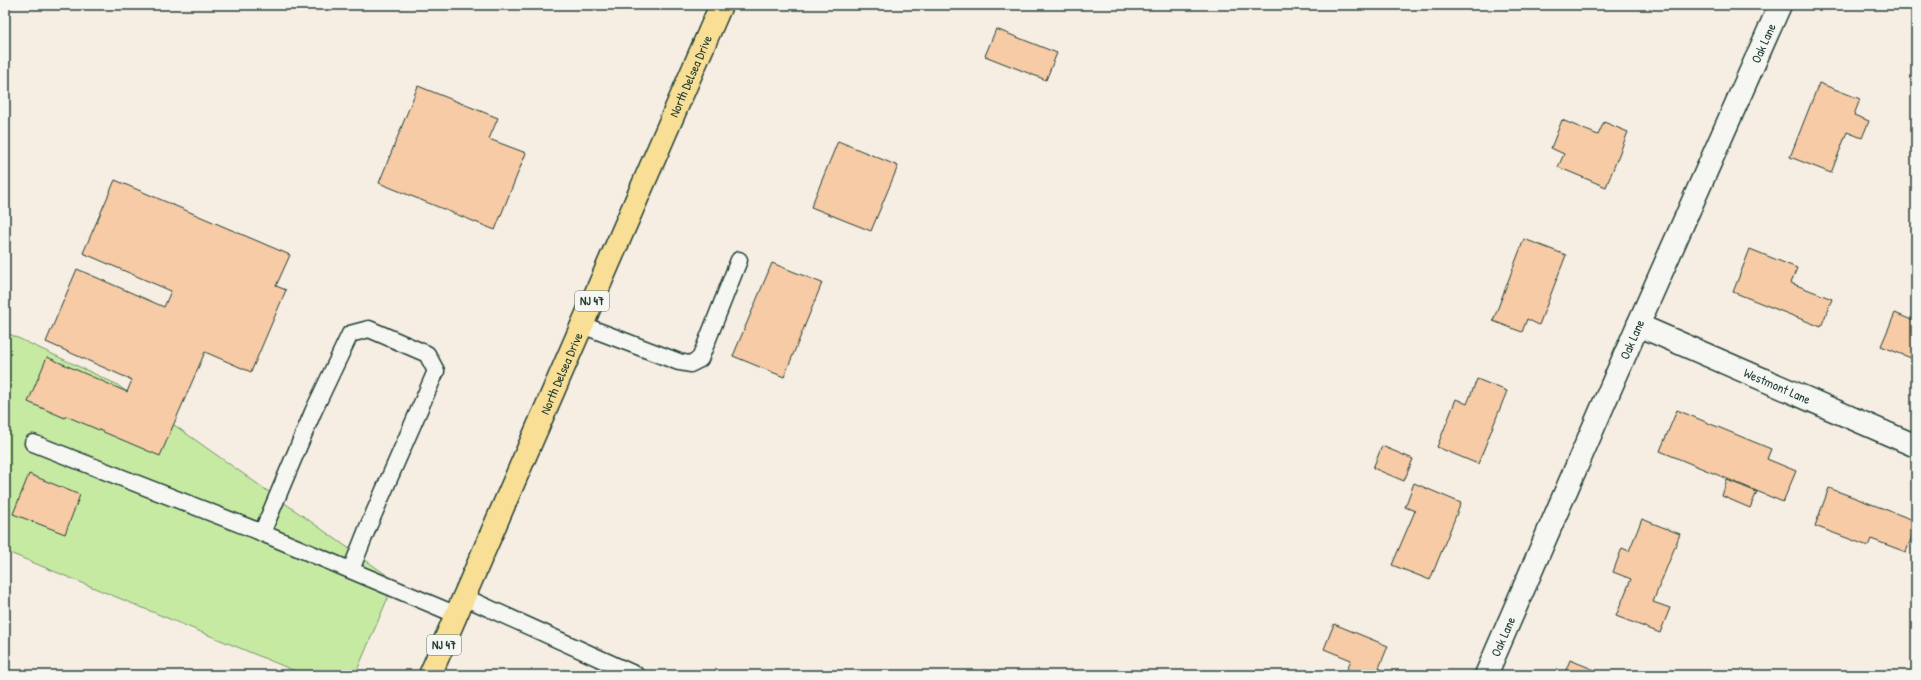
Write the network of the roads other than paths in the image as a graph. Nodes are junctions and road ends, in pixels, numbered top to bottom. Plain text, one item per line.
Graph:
1 (721, 5) edge
2 (1780, 5) edge
3 (740, 260) dead end
4 (582, 325) junction
5 (1638, 325) junction
6 (33, 443) dead end
7 (1916, 446) edge
8 (263, 533) junction
9 (351, 570) junction
10 (460, 606) junction
11 (430, 675) edge
12 (636, 675) edge
13 (1486, 675) edge

1 - 4 main road, North Delsea Drive / NJ 47
2 - 5 street, Oak Lane
3 - 4 lane
4 - 10 main road, North Delsea Drive / NJ 47
5 - 7 street, Westmont Lane
5 - 13 street, Oak Lane
6 - 8 lane
8 - 9 lane
8 - 9 lane
9 - 10 lane
10 - 11 main road, North Delsea Drive / NJ 47
10 - 12 lane

